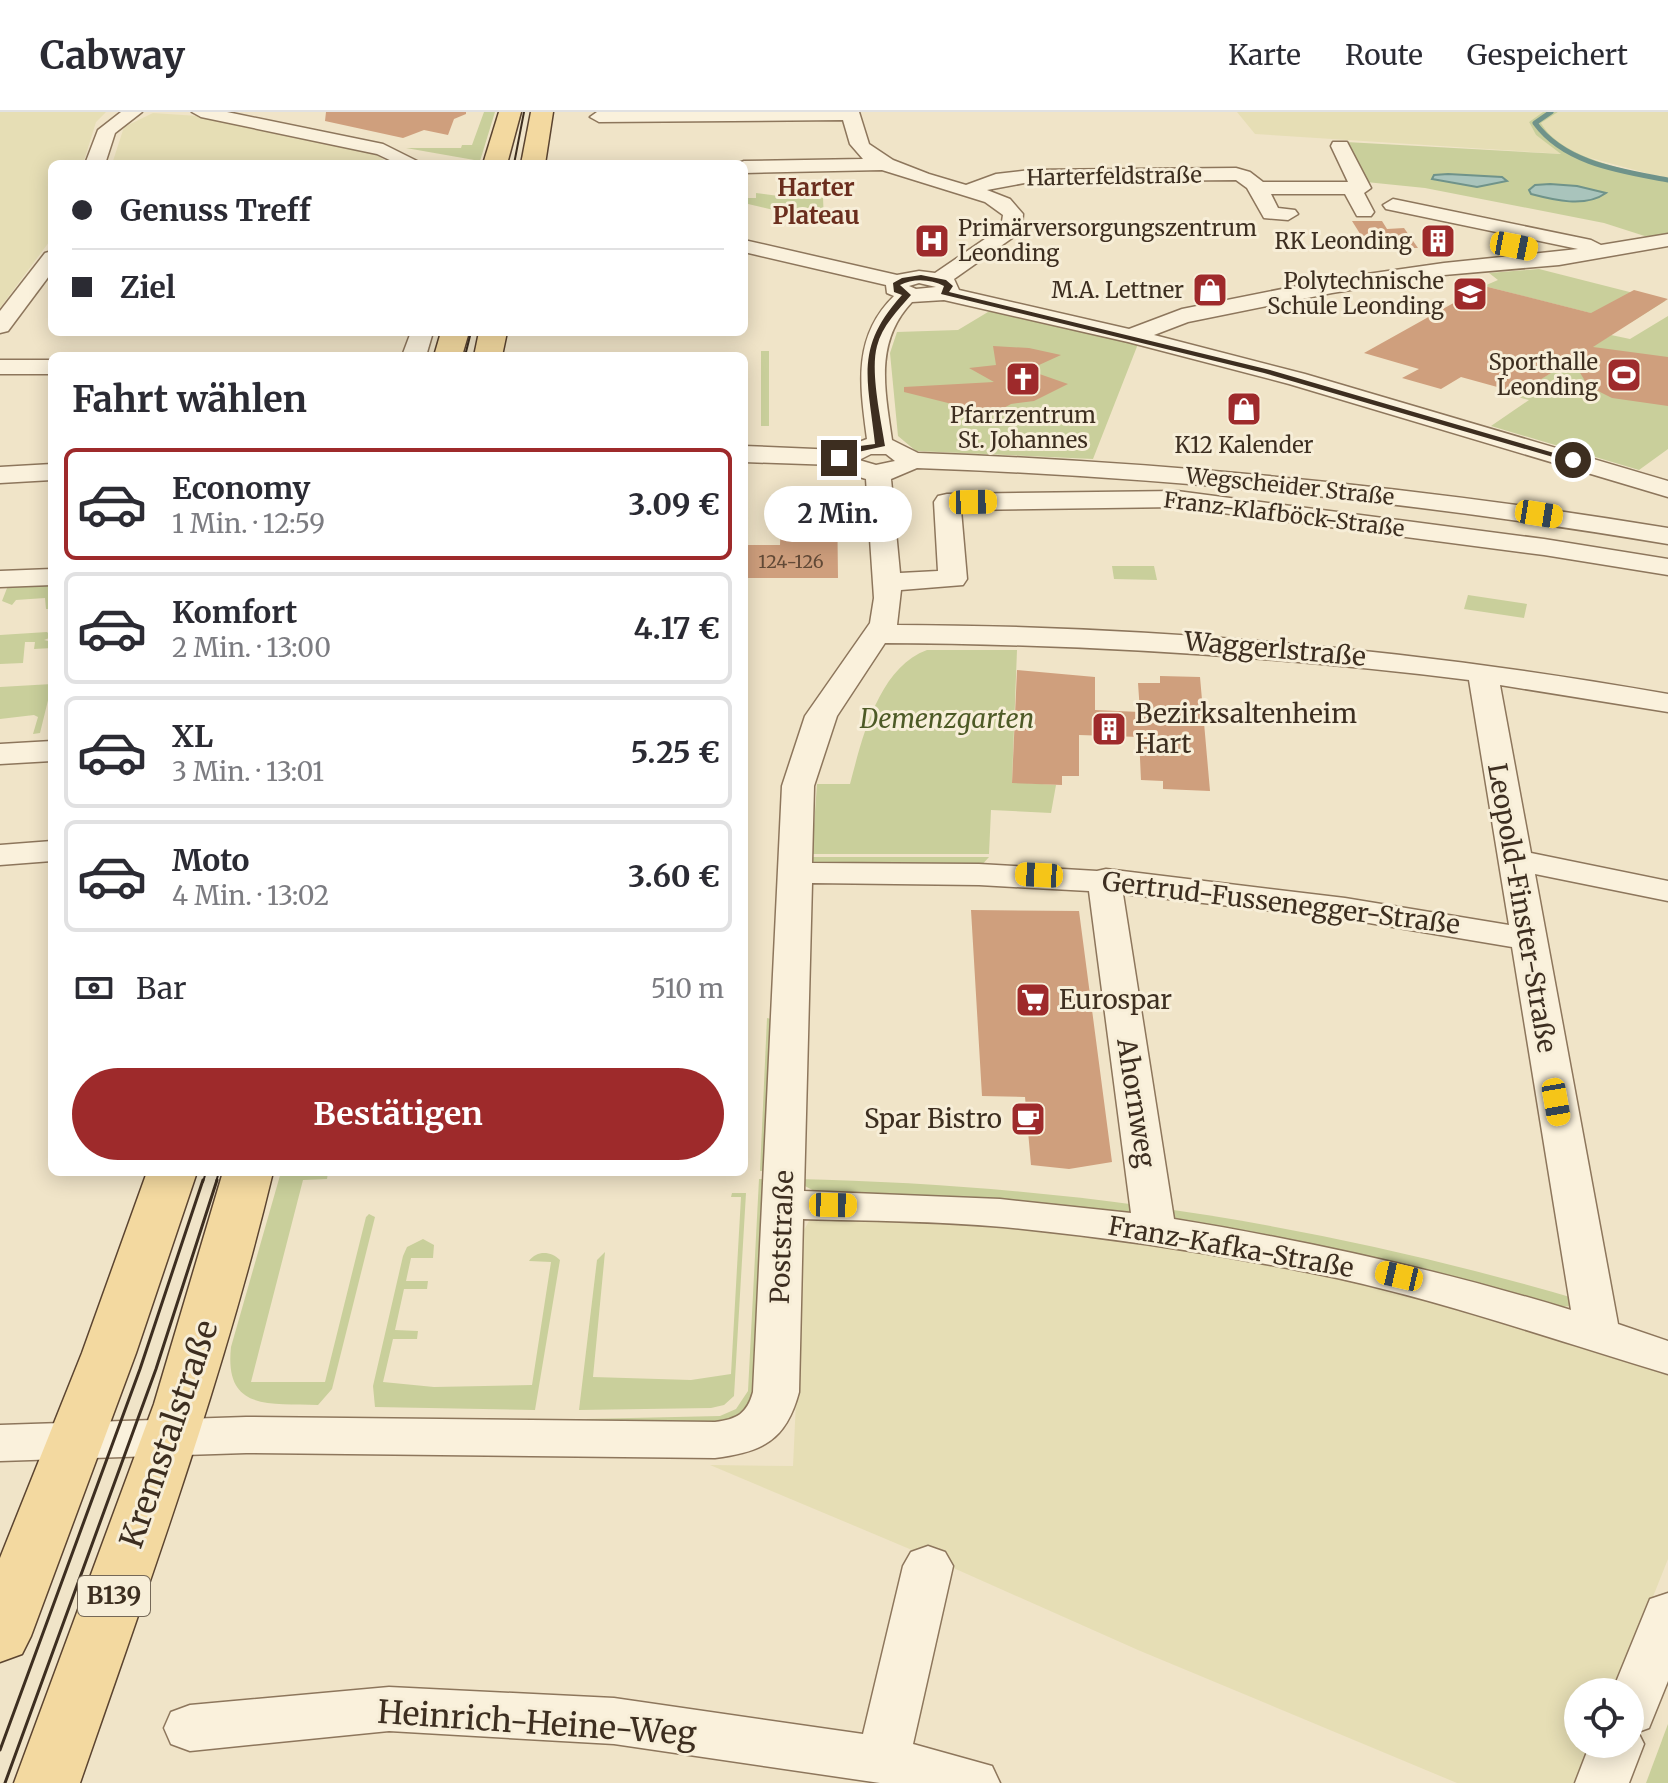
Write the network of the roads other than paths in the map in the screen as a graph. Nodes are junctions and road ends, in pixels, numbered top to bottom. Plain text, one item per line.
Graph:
1 (133, 112) edge
2 (201, 112) edge
3 (510, 112) edge
4 (542, 112) edge
5 (850, 113) edge
6 (599, 117) dead end
7 (1340, 146) dead end
8 (96, 160) edge
9 (404, 160) edge
10 (496, 160) edge
11 (534, 160) edge
12 (886, 164) junction
13 (748, 167) edge
14 (1257, 188) junction
15 (1352, 188) junction
16 (967, 191) junction
17 (1393, 205) dead end
18 (1288, 214) dead end
19 (1668, 240) edge
20 (748, 247) edge
21 (1605, 251) junction
22 (1566, 258) junction
23 (48, 262) edge
24 (942, 286) junction
25 (903, 288) junction
26 (18, 302) junction
27 (44, 302) dead end
28 (0, 326) edge
29 (1131, 336) junction
30 (0, 367) edge
31 (48, 367) edge
32 (748, 454) edge
33 (889, 460) junction
34 (48, 472) edge
35 (0, 475) edge
36 (1668, 489) edge
37 (1668, 536) edge
38 (1668, 567) edge
39 (48, 577) edge
40 (0, 579) edge
41 (886, 582) junction
42 (878, 634) junction
43 (1483, 672) junction
44 (1668, 703) edge
45 (48, 751) edge
46 (0, 754) edge
47 (48, 851) edge
48 (0, 855) edge
49 (1514, 861) junction
50 (794, 873) junction
51 (1106, 879) junction
52 (1668, 891) edge
53 (1527, 939) junction
54 (171, 1176) edge
55 (247, 1176) edge
56 (782, 1204) junction
57 (1155, 1231) junction
58 (1597, 1333) junction
59 (1668, 1358) edge
60 (169, 1438) junction
61 (75, 1441) junction
62 (0, 1443) edge
63 (928, 1566) dead end
64 (1668, 1614) edge
65 (0, 1636) edge
66 (1643, 1678) edge
67 (190, 1728) dead end
68 (1612, 1758) edge
69 (883, 1760) junction
70 (47, 1783) edge
71 (973, 1783) edge
72 (1602, 1783) edge

1 - 8 street
2 - 9 street
3 - 10 main road
4 - 11 main road
5 - 6 street
5 - 12 street, Harterfeldstraße
7 - 15 street
12 - 13 street, Harterfeldstraße
12 - 16 street, Harterfeldstraße
14 - 15 street, Harterfeldstraße
14 - 16 street, Harterfeldstraße
14 - 18 street, Harterfeldstraße
15 - 22 street
16 - 24 street, Harterfeldstraße
17 - 21 street
19 - 21 street
20 - 25 street
21 - 22 street
22 - 29 street
23 - 26 street
24 - 25 street
24 - 29 street
25 - 33 street
26 - 27 street
26 - 28 street
29 - 36 street
30 - 31 street
32 - 33 street
33 - 37 street, Wegscheider Straße
33 - 41 street, Poststraße
34 - 35 street
38 - 41 street, Franz-Klafböck-Straße
39 - 40 street
41 - 42 street, Poststraße
42 - 43 street, Waggerlstraße
42 - 50 street, Poststraße
43 - 44 street, Waggerlstraße
43 - 49 street, Leopold-Finster-Straße
45 - 46 street
47 - 48 street
49 - 52 street
49 - 53 street, Leopold-Finster-Straße
50 - 51 street, Gertrud-Fussenegger-Straße
50 - 56 street, Poststraße
51 - 53 street, Gertrud-Fussenegger-Straße
51 - 57 street, Ahornweg
53 - 58 street, Leopold-Finster-Straße
54 - 61 main road
55 - 60 main road, Kremstalstraße / B139
56 - 57 street, Franz-Kafka-Straße
56 - 60 street, Poststraße
57 - 58 street, Franz-Kafka-Straße
58 - 59 street, Franz-Kafka-Straße
60 - 61 street, Poststraße
60 - 70 main road, Kremstalstraße / B139
61 - 62 street, Poststraße
61 - 65 main road
63 - 69 street
64 - 66 street
67 - 69 street, Heinrich-Heine-Weg
68 - 72 street
69 - 71 street, Heinrich-Heine-Weg

